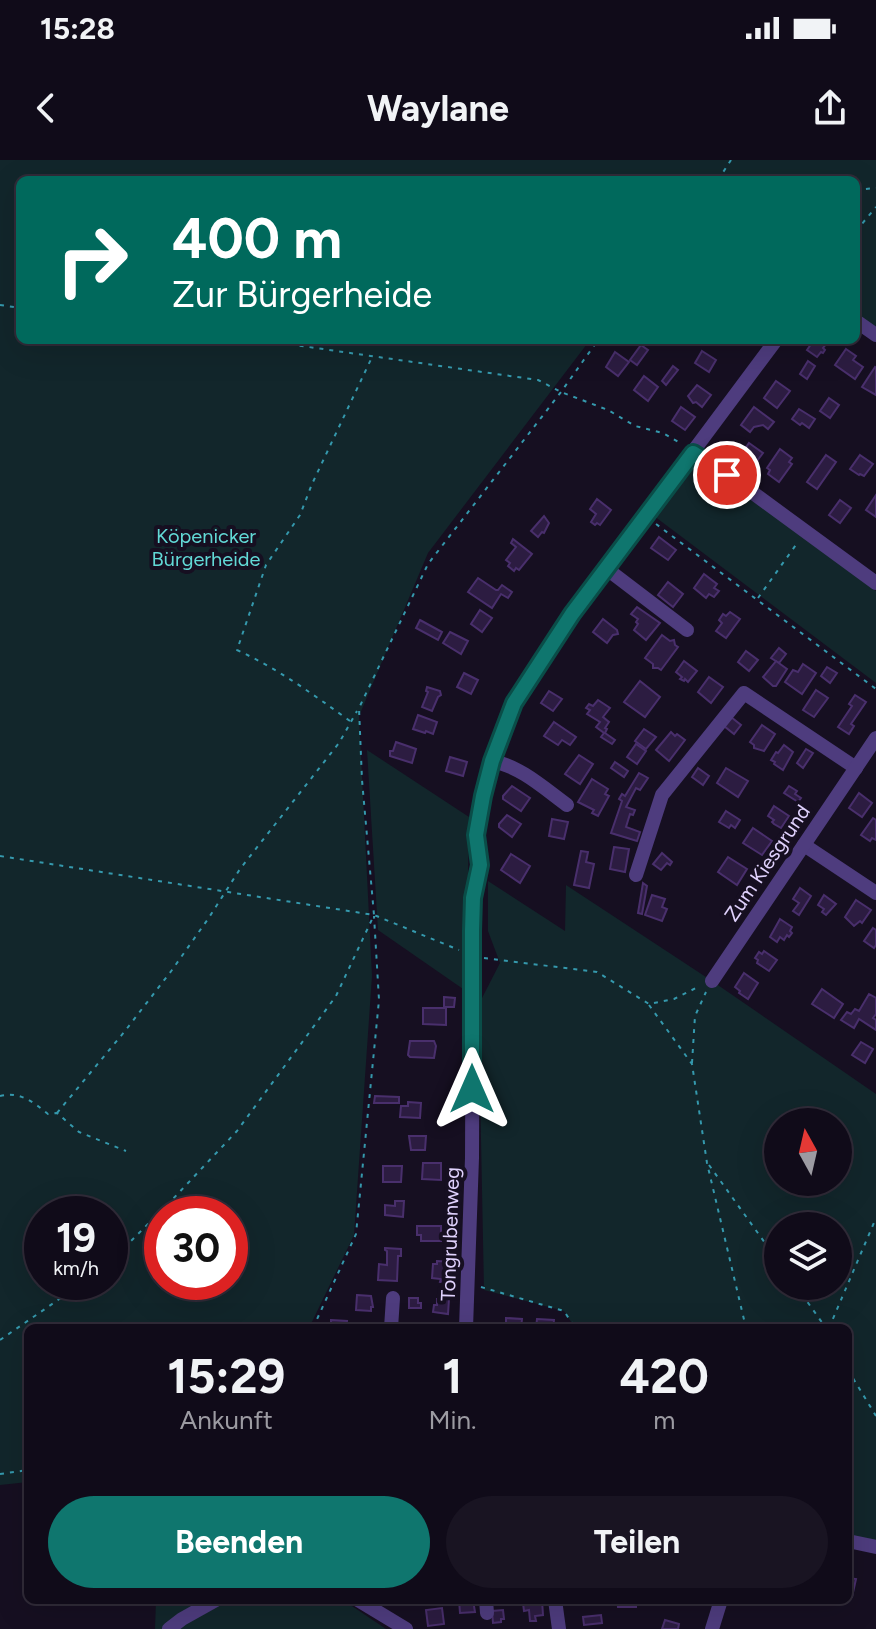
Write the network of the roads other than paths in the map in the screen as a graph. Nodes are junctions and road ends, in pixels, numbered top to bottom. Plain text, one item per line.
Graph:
1 (773, 344) edge
2 (693, 453) junction
3 (607, 569) junction
4 (876, 583) edge
5 (687, 630) dead end
6 (876, 738) edge
7 (492, 761) junction
8 (856, 768) junction
9 (567, 805) dead end
10 (804, 845) junction
11 (636, 875) dead end
12 (876, 893) edge
13 (712, 981) road end
14 (393, 1298) dead end
15 (391, 1324) edge
16 (466, 1324) edge
17 (852, 1542) edge
18 (876, 1547) edge
19 (208, 1604) edge
20 (365, 1604) edge
21 (556, 1604) edge
22 (720, 1604) edge
23 (169, 1629) edge
24 (406, 1629) edge
25 (559, 1629) edge
26 (712, 1629) edge

1 - 2 street, Tongrubenweg
2 - 3 street, Tongrubenweg
2 - 4 street
3 - 5 street
3 - 7 street, Tongrubenweg
6 - 8 street, Zum Kiesgrund
7 - 9 street
7 - 16 street, Tongrubenweg
8 - 10 street, Zum Kiesgrund
8 - 11 street
10 - 12 street
10 - 13 street, Zum Kiesgrund
14 - 15 street
17 - 18 street
19 - 23 street
20 - 24 street
21 - 25 street
22 - 26 street

